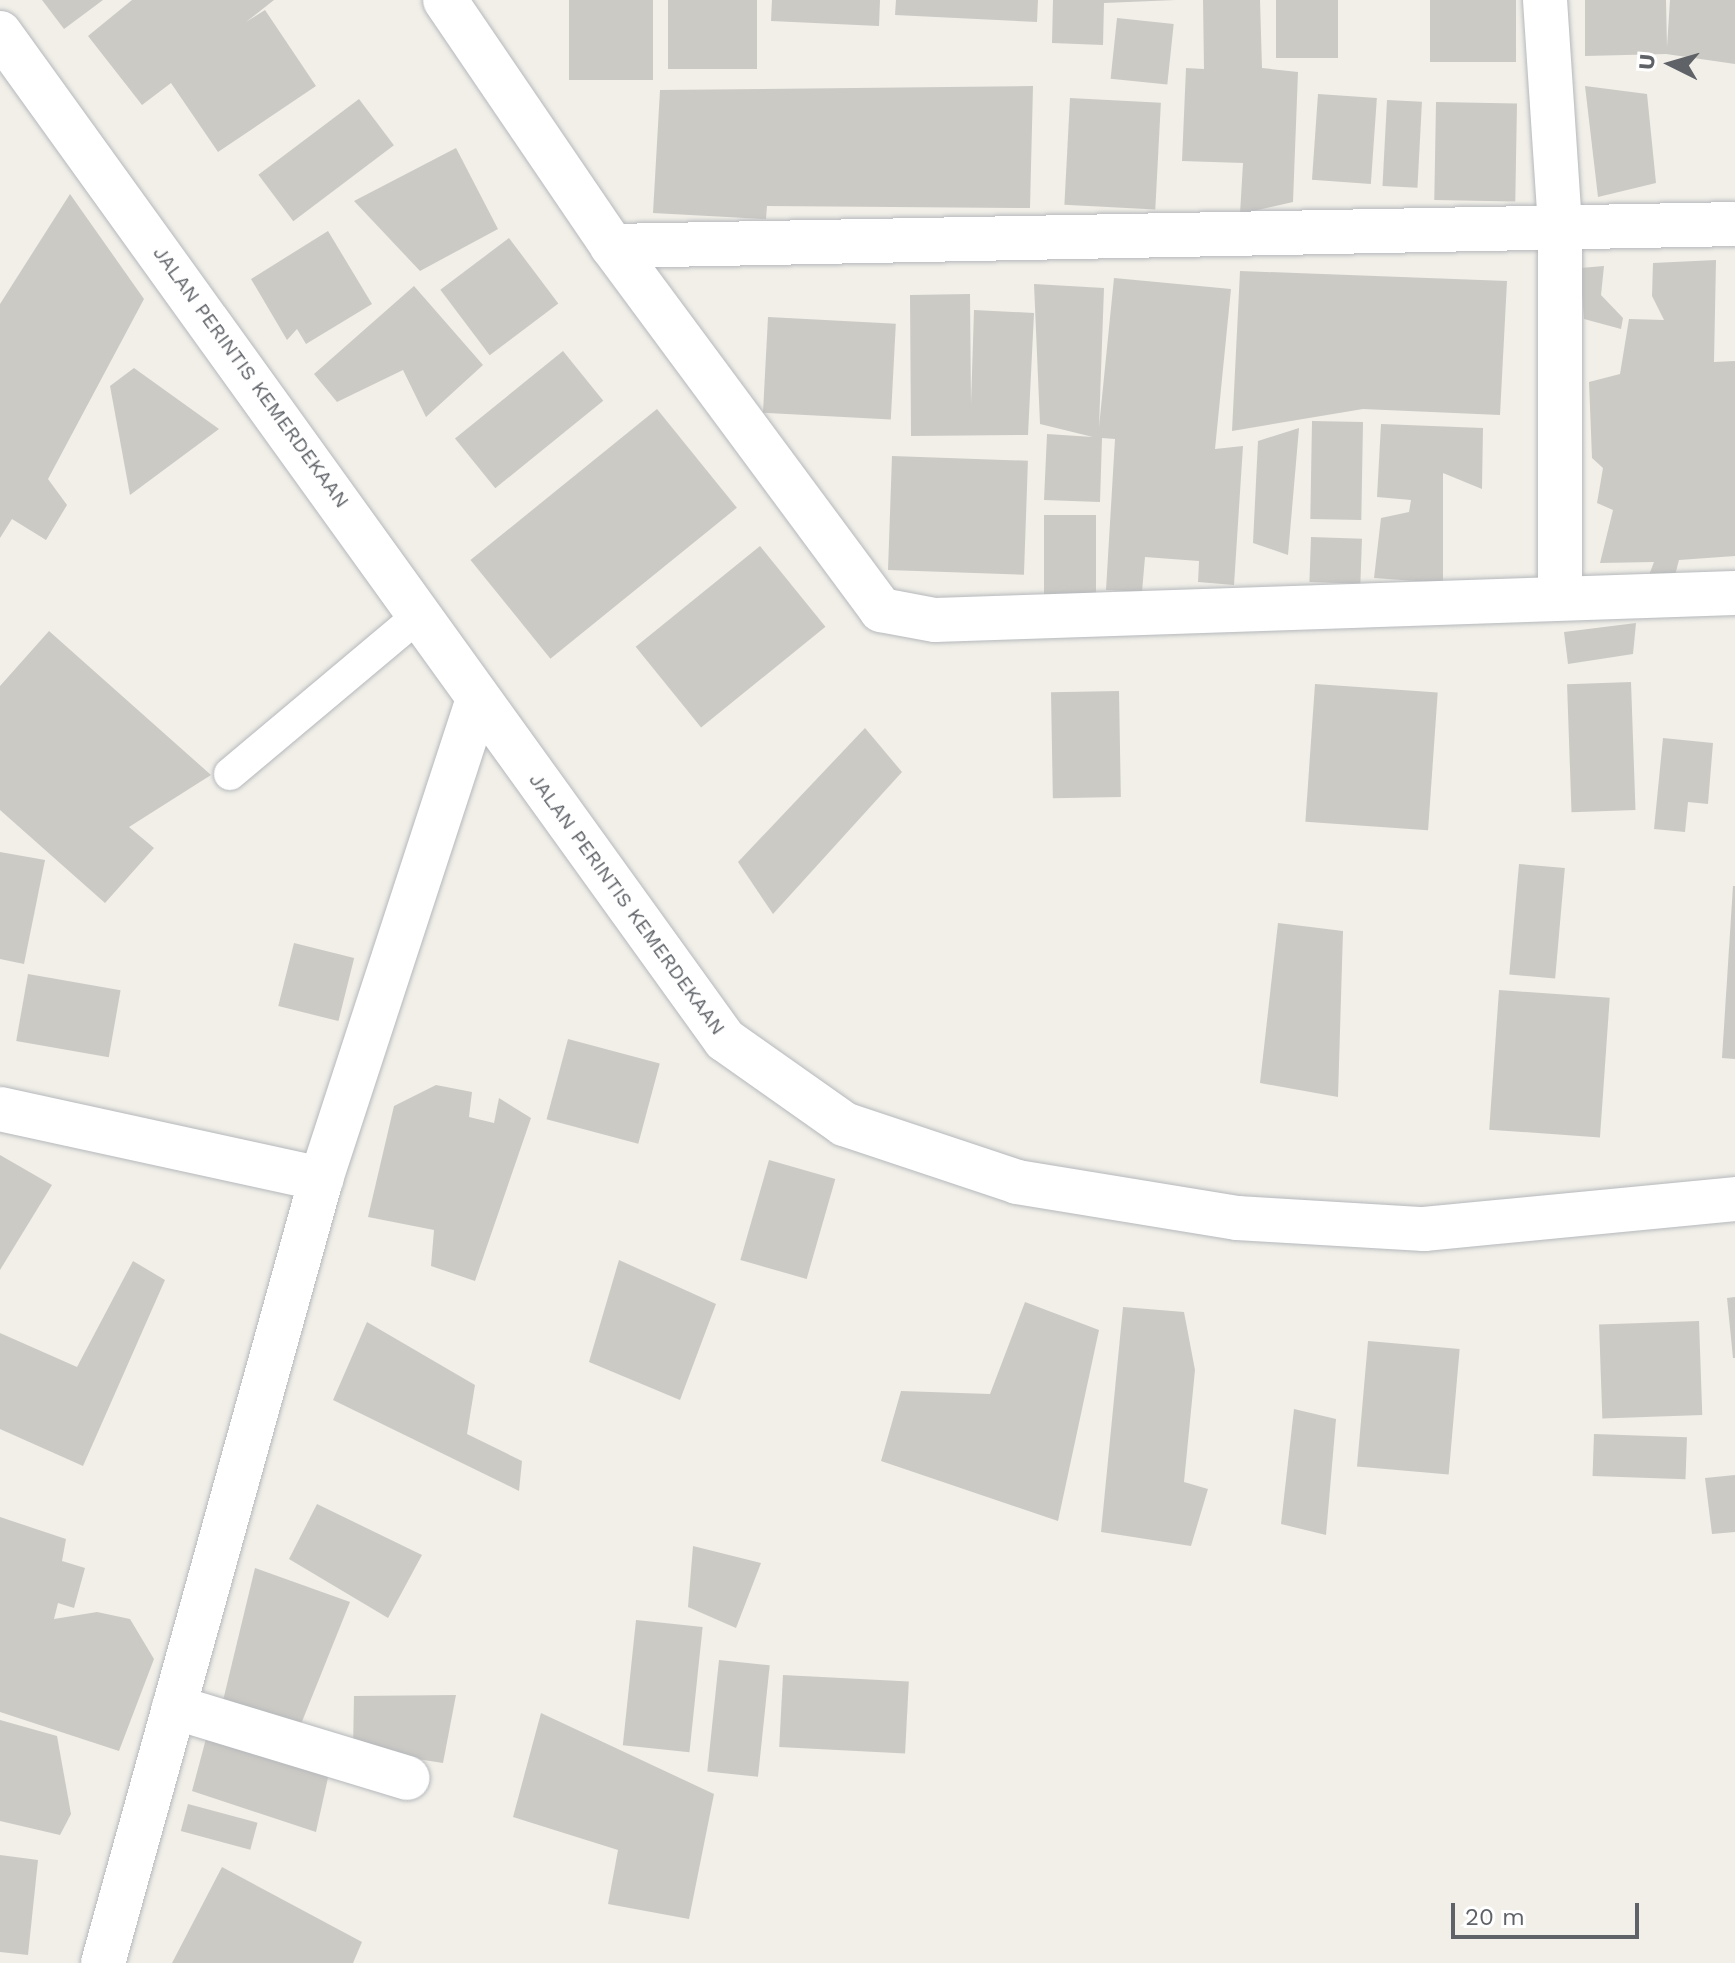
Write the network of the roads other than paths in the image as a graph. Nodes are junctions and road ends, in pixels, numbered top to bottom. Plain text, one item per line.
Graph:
1 (445, 0) edge
2 (1545, 0) edge
3 (0, 33) edge
4 (1735, 224) edge
5 (1560, 225) junction
6 (612, 246) junction
7 (1735, 593) edge
8 (1560, 594) junction
9 (422, 613) junction
10 (478, 699) junction
11 (230, 774) dead end
12 (0, 1109) edge
13 (321, 1179) junction
14 (1735, 1199) edge
15 (174, 1707) junction
16 (407, 1778) dead end
17 (103, 1963) edge

1 - 6 street
2 - 5 street
3 - 9 street, JALAN PERINTIS KEMERDEKAAN
4 - 5 street
5 - 6 street
5 - 8 street
6 - 8 street
7 - 8 street
9 - 10 street, JALAN PERINTIS KEMERDEKAAN
9 - 11 lane
10 - 13 street
10 - 14 street, JALAN PERINTIS KEMERDEKAAN
12 - 13 street
13 - 15 street
15 - 16 street
15 - 17 street

